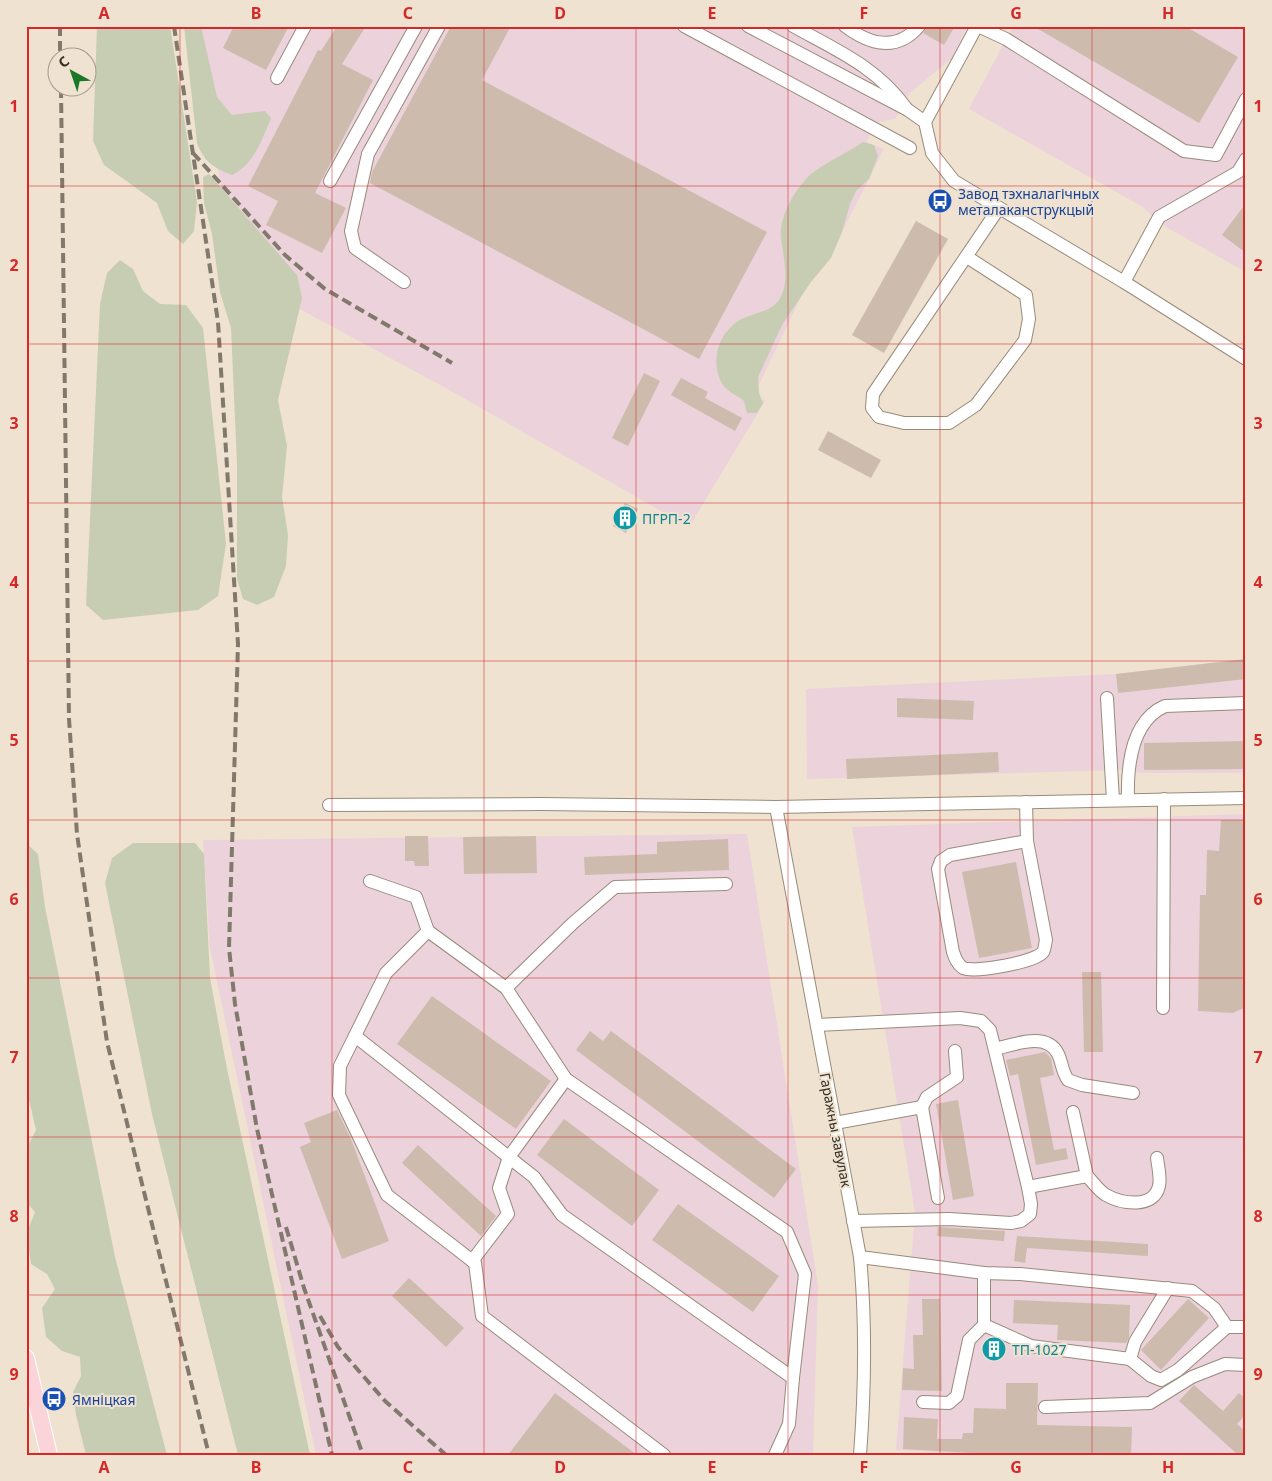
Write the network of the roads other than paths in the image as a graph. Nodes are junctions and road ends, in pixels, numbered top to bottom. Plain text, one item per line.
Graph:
1 (305, 26) edge
2 (416, 26) edge
3 (439, 26) edge
4 (684, 26) edge
5 (748, 26) edge
6 (793, 26) edge
7 (845, 26) edge
8 (919, 26) edge
9 (978, 26) edge
10 (277, 78) dead end
11 (1246, 99) edge
12 (908, 110) junction
13 (925, 122) junction
14 (910, 148) dead end
15 (1246, 159) edge
16 (330, 181) dead end
17 (1000, 208) junction
18 (968, 257) junction
19 (404, 282) dead end
20 (1124, 282) junction
21 (1246, 359) edge
22 (1107, 698) dead end
23 (1246, 703) edge
24 (1246, 798) edge
25 (1164, 799) junction
26 (1113, 800) junction
27 (1128, 800) junction
28 (1026, 802) junction
29 (329, 805) dead end
30 (776, 807) junction
31 (1027, 841) junction
32 (370, 881) dead end
33 (726, 884) dead end
34 (428, 931) junction
35 (506, 988) junction
36 (1163, 1008) dead end
37 (817, 1025) junction
38 (355, 1036) junction
39 (995, 1049) junction
40 (955, 1051) dead end
41 (566, 1079) junction
42 (1133, 1093) dead end
43 (922, 1107) junction
44 (1073, 1112) dead end
45 (835, 1123) junction
46 (509, 1157) junction
47 (1157, 1158) dead end
48 (1087, 1176) junction
49 (1028, 1187) junction
50 (938, 1198) dead end
51 (853, 1221) junction
52 (860, 1258) junction
53 (472, 1261) junction
54 (984, 1273) junction
55 (1168, 1288) junction
56 (984, 1325) junction
57 (1227, 1327) junction
58 (1246, 1327) edge
59 (26, 1358) edge
60 (1130, 1359) junction
61 (1246, 1365) edge
62 (793, 1378) junction
63 (924, 1402) dead end
64 (1045, 1407) dead end
65 (659, 1454) edge
66 (49, 1455) edge
67 (775, 1455) edge
68 (860, 1455) edge

1 - 10 street
2 - 16 street
3 - 19 street
4 - 14 street
5 - 12 street
6 - 12 street
7 - 8 street
9 - 11 street
9 - 13 street
12 - 13 street
13 - 17 street
15 - 20 street
17 - 18 street
17 - 20 street
18 - 18 street
20 - 21 street
22 - 26 street
23 - 27 street
24 - 25 street
25 - 27 street
25 - 36 street
26 - 27 street
26 - 28 street
28 - 30 street
28 - 31 street
29 - 30 street
30 - 37 street, Гаражны завулак
31 - 31 street
32 - 34 street
33 - 35 street
34 - 35 street
34 - 38 street
35 - 41 street
37 - 39 street
37 - 45 street, Гаражны завулак
38 - 46 street
38 - 53 street
39 - 42 street
39 - 49 street
40 - 43 street
41 - 46 street
41 - 62 street
43 - 45 street
43 - 50 street
44 - 48 street
45 - 51 street, Гаражны завулак
46 - 53 street
46 - 62 street
47 - 48 street
48 - 49 street
49 - 51 street
51 - 52 street, Гаражны завулак
52 - 54 street
52 - 68 street, Гаражны завулак
53 - 65 street
54 - 55 street
54 - 56 street
55 - 57 street
55 - 60 street
56 - 60 street
56 - 63 street
57 - 58 street
57 - 60 street
59 - 66 main road
61 - 64 street
62 - 67 street

